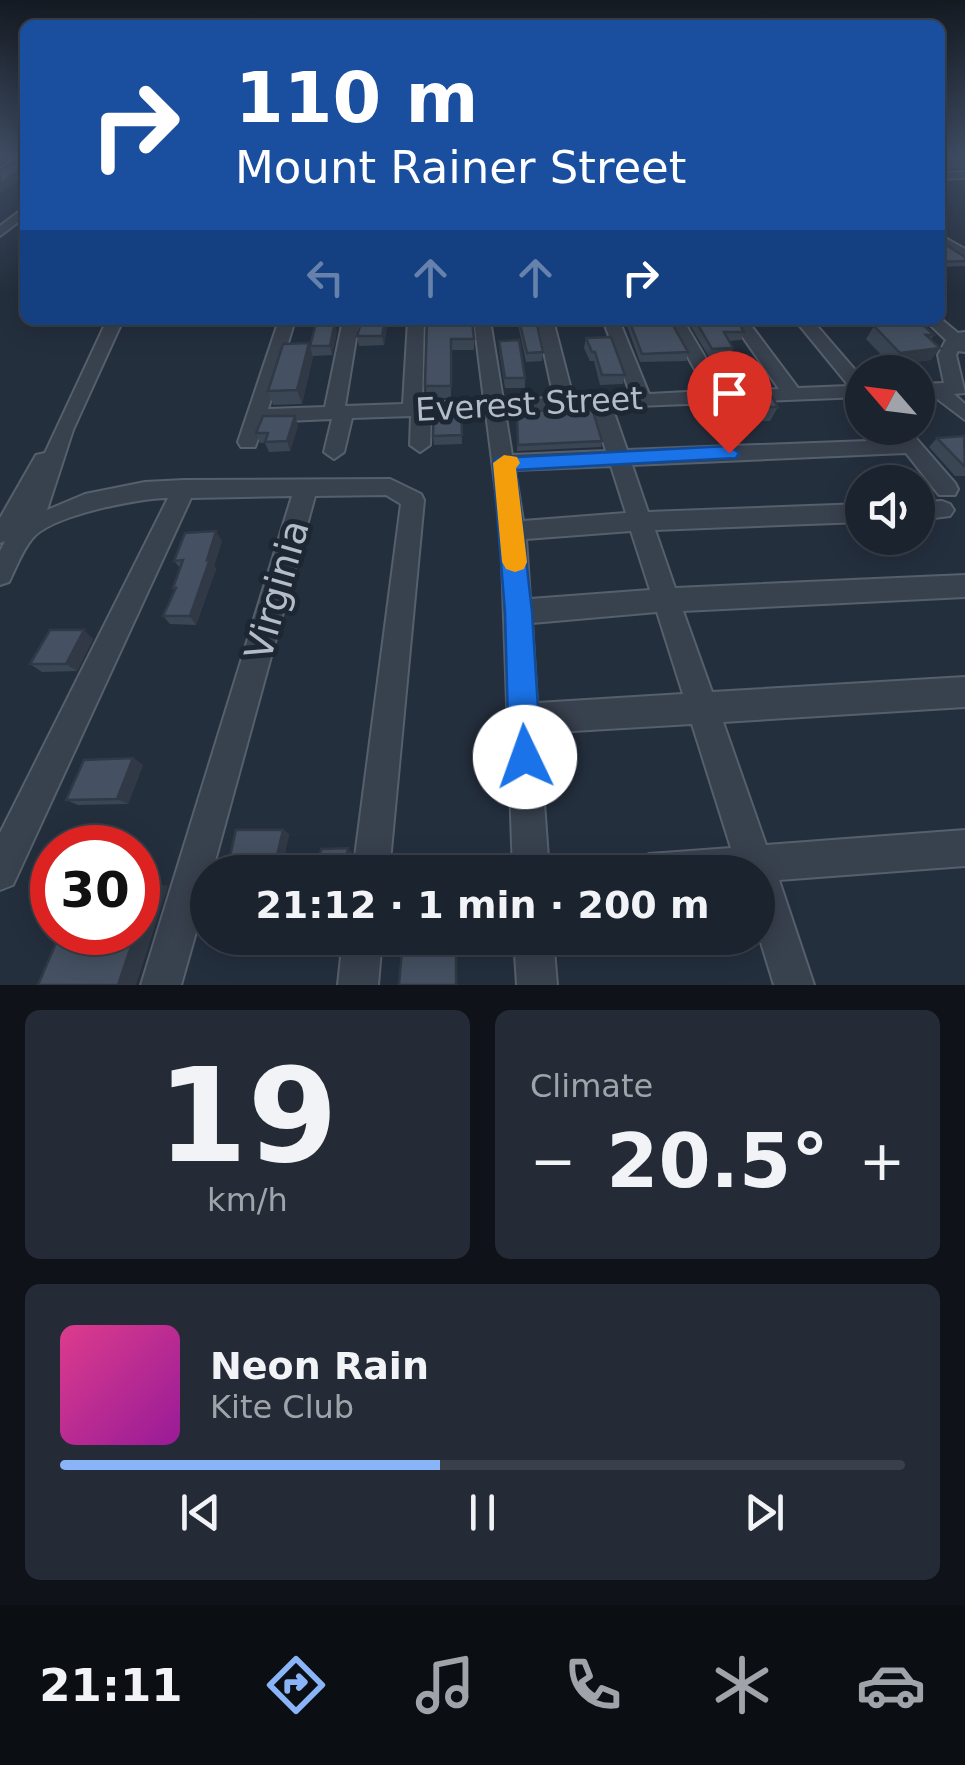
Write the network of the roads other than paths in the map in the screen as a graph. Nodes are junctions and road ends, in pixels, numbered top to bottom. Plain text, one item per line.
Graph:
1 (20, 215) edge
2 (20, 232) edge
3 (113, 325) edge
4 (285, 325) edge
5 (350, 325) edge
6 (416, 325) edge
7 (483, 325) edge
8 (546, 325) edge
9 (613, 325) edge
10 (678, 325) edge
11 (743, 325) edge
12 (806, 325) edge
13 (939, 325) edge
14 (962, 341) edge
15 (845, 370) edge
16 (943, 388) edge
17 (845, 391) edge
18 (792, 394) junction
19 (719, 396) junction
20 (642, 399) junction
21 (600, 400) junction
22 (565, 402) junction
23 (495, 404) junction
24 (417, 409) junction
25 (339, 413) junction
26 (965, 414) edge
27 (256, 416) junction
28 (248, 442) dead end
29 (420, 445) dead end
30 (911, 446) joint
31 (334, 452) dead end
32 (620, 458) junction
33 (504, 463) junction
34 (184, 488) junction
35 (306, 488) junction
36 (936, 503) edge
37 (845, 514) edge
38 (640, 521) junction
39 (513, 530) junction
40 (11, 531) edge
41 (0, 574) edge
42 (965, 586) edge
43 (666, 600) junction
44 (518, 612) junction
45 (965, 692) edge
46 (702, 708) junction
47 (523, 719) junction
48 (965, 848) edge
49 (373, 855) edge
50 (530, 855) edge
51 (751, 855) edge
52 (775, 868) edge
53 (0, 872) edge
54 (775, 928) edge
55 (362, 955) edge
56 (535, 955) edge
57 (161, 985) edge
58 (358, 985) edge
59 (537, 985) edge
60 (794, 985) edge

1 - 2 street
3 - 40 street
4 - 27 street
5 - 25 street
6 - 24 street
7 - 23 street
8 - 22 street
9 - 20 street
10 - 19 street
11 - 18 street
12 - 15 street
13 - 14 street
14 - 16 street
16 - 26 street
17 - 18 street, Everest Street
18 - 19 street, Everest Street
19 - 20 street, Everest Street
20 - 21 street, Everest Street
21 - 22 street, Everest Street
21 - 32 street
22 - 23 street, Everest Street
23 - 24 street, Everest Street
23 - 33 street
24 - 25 street, Everest Street
24 - 29 street
25 - 27 street, Everest Street
25 - 31 street
27 - 28 street
30 - 32 street
30 - 36 street
32 - 33 street
32 - 38 street
33 - 39 street
34 - 35 street
34 - 40 street
34 - 53 street
35 - 49 street, Virginia
35 - 57 street, Virginia
37 - 38 street
38 - 39 street
38 - 43 street
39 - 44 street
40 - 41 street
42 - 43 street
43 - 44 street
43 - 46 street
44 - 47 street
45 - 46 street
46 - 47 street
46 - 51 street
47 - 50 street
48 - 52 street
54 - 60 street
55 - 58 street
56 - 59 street

